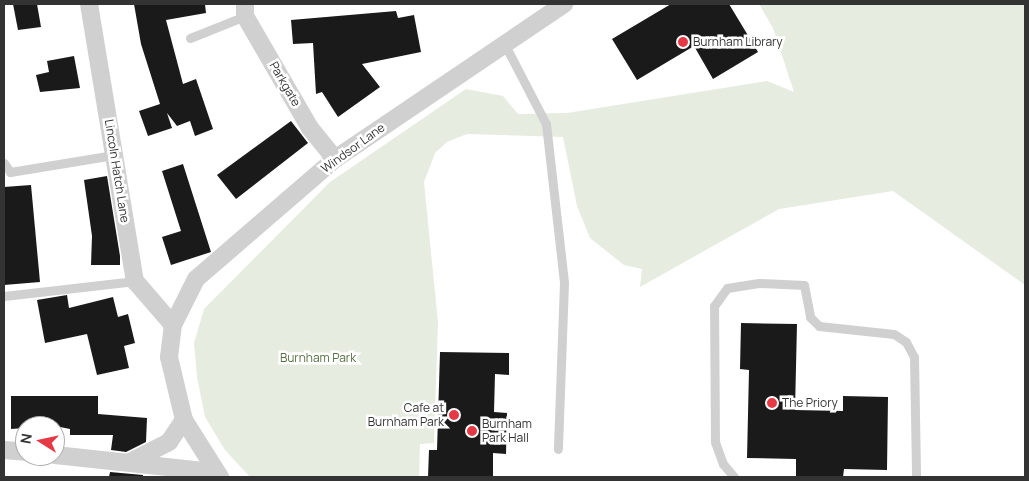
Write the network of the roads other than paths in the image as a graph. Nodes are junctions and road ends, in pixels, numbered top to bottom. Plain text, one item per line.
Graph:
1 (89, 4) edge
2 (564, 4) edge
3 (245, 10) edge
4 (190, 38) dead end
5 (504, 43) junction
6 (114, 155) junction
7 (335, 159) junction
8 (4, 163) edge
9 (136, 281) junction
10 (4, 296) edge
11 (173, 325) junction
12 (184, 420) junction
13 (558, 449) dead end
14 (65, 456) edge
15 (130, 462) junction
16 (217, 475) edge
17 (734, 477) edge
18 (916, 477) edge

1 - 6 street, Lincoln Hatch Lane
2 - 5 street, Windsor Lane
3 - 4 lane
3 - 7 street, Parkgate
5 - 7 street, Windsor Lane
5 - 13 lane
6 - 8 lane
6 - 9 street, Lincoln Hatch Lane
7 - 11 street, Windsor Lane
9 - 10 lane
9 - 11 street
11 - 12 street
12 - 15 street
12 - 16 street
14 - 15 street
15 - 16 street
17 - 18 lane

